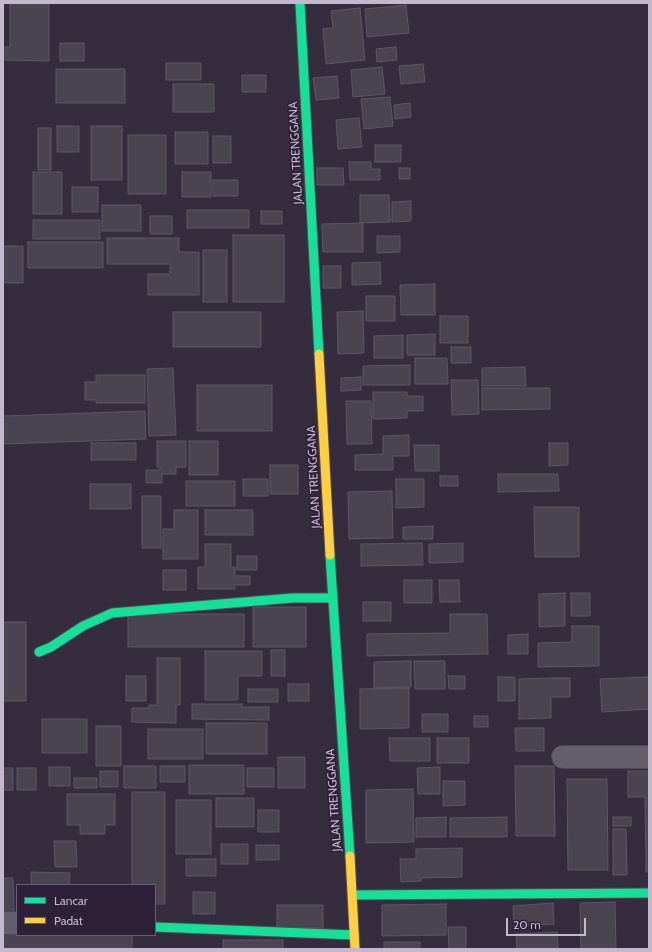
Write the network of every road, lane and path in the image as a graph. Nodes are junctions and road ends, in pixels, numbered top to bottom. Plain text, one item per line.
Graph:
1 (300, 3) edge
2 (332, 598) junction
3 (39, 652) dead end
4 (563, 757) dead end
5 (649, 757) edge
6 (649, 893) edge
7 (353, 895) junction
8 (3, 923) edge
9 (16, 923) edge
10 (156, 927) edge
11 (354, 935) junction
12 (355, 949) edge

1 - 2 main road, JALAN TRENGGANA
2 - 3 main road
2 - 7 main road, JALAN TRENGGANA
4 - 5 street
6 - 7 main road
7 - 11 main road, JALAN TRENGGANA
8 - 9 street
10 - 11 main road
11 - 12 main road, JALAN TRENGGANA

